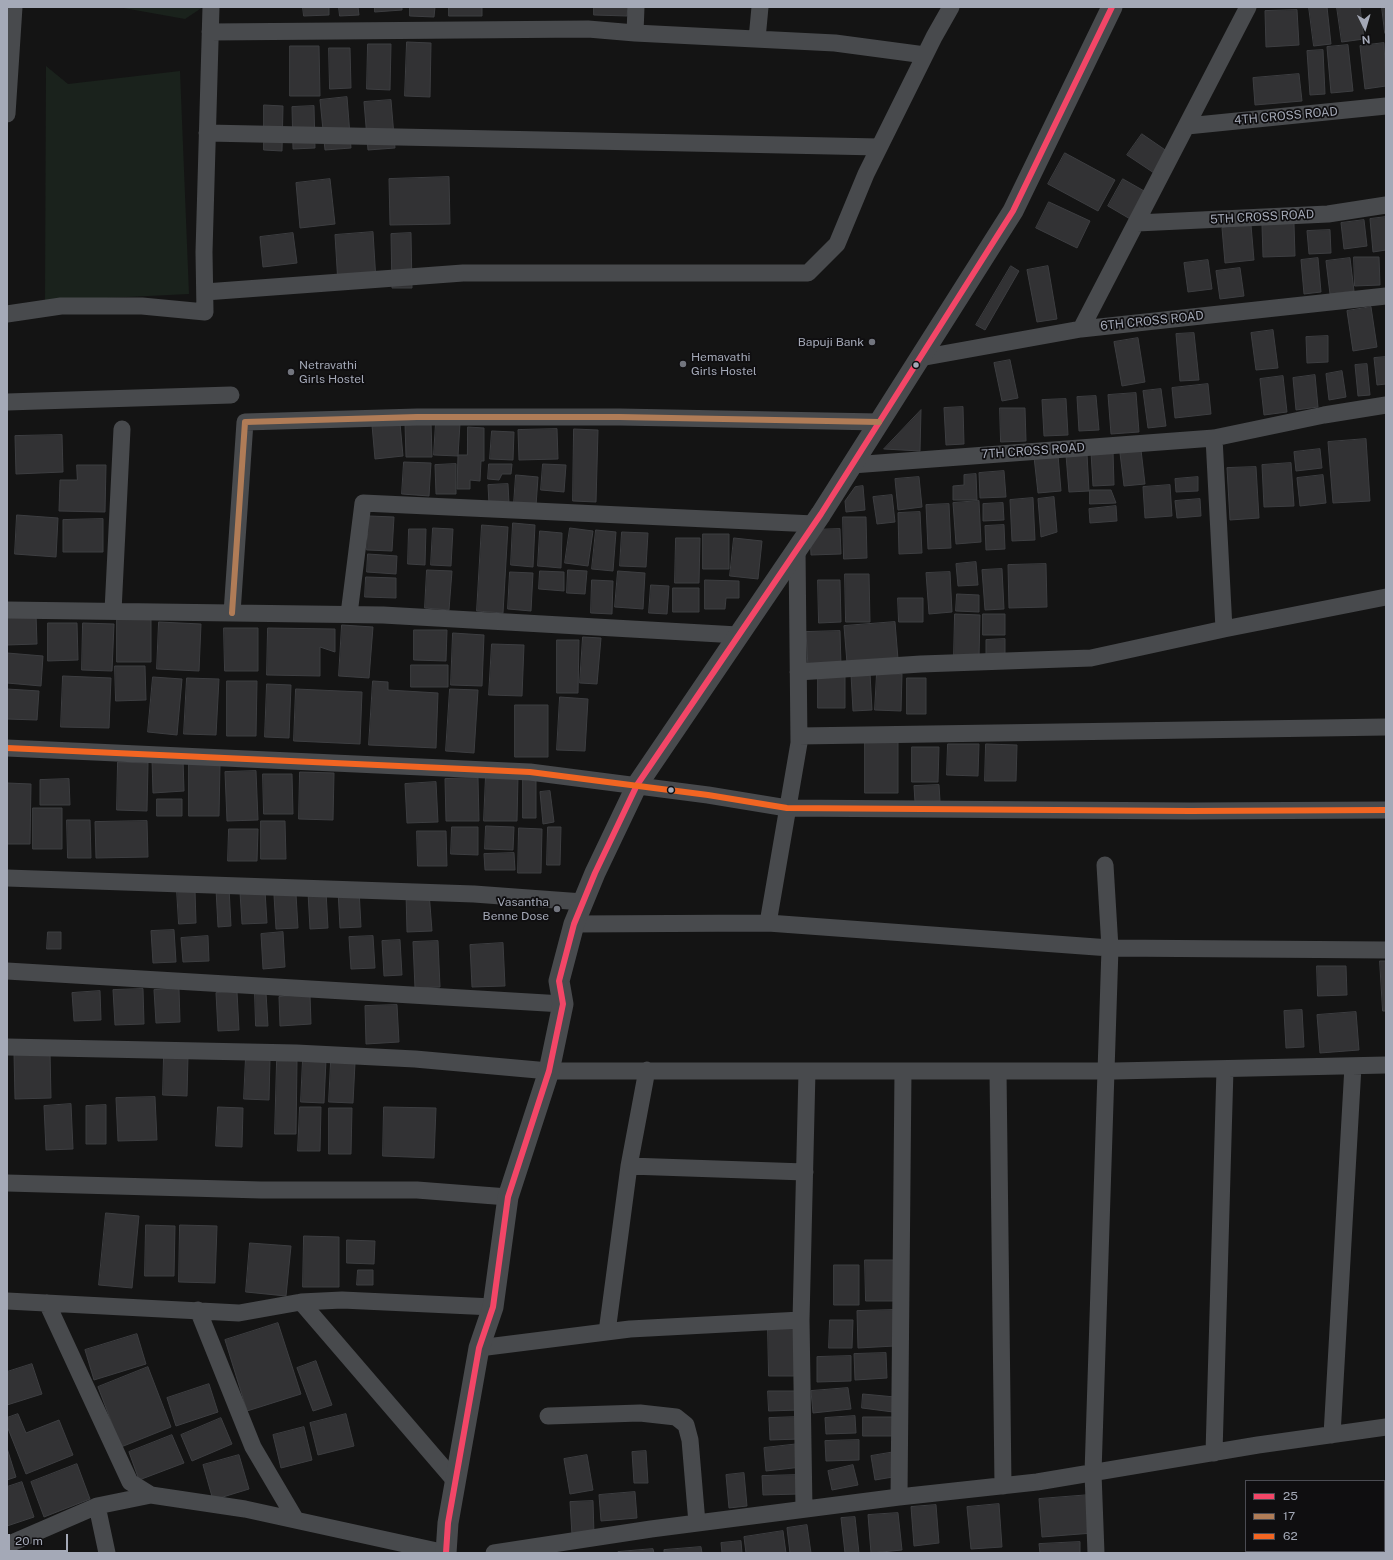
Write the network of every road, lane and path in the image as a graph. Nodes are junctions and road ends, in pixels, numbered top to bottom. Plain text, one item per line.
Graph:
1 (14, 7) edge
2 (211, 7) edge
3 (636, 7) edge
4 (760, 7) edge
5 (951, 7) edge
6 (1112, 7) edge
7 (1248, 7) edge
8 (210, 32) junction
9 (635, 33) junction
10 (757, 39) junction
11 (925, 55) junction
12 (1386, 106) edge
13 (7, 114) edge
14 (1187, 126) junction
15 (207, 133) junction
16 (879, 148) junction
17 (1386, 205) edge
18 (1137, 223) junction
19 (205, 292) junction
20 (1386, 296) edge
21 (7, 314) edge
22 (1081, 329) junction
23 (920, 358) junction
24 (231, 395) dead end
25 (7, 402) edge
26 (1386, 405) edge
27 (879, 422) junction
28 (122, 429) dead end
29 (1214, 438) junction
30 (852, 465) junction
31 (814, 524) junction
32 (797, 549) junction
33 (1386, 597) edge
34 (7, 610) edge
35 (113, 611) junction
36 (232, 613) junction
37 (349, 614) junction
38 (1224, 629) junction
39 (738, 635) junction
40 (798, 672) junction
41 (1386, 727) edge
42 (798, 736) junction
43 (7, 748) edge
44 (637, 785) junction
45 (787, 808) junction
46 (1386, 810) edge
47 (1105, 865) dead end
48 (7, 878) edge
49 (583, 902) junction
50 (768, 923) junction
51 (574, 924) junction
52 (1110, 948) junction
53 (1386, 950) edge
54 (7, 971) edge
55 (563, 1004) junction
56 (7, 1047) edge
57 (1386, 1065) edge
58 (1352, 1066) junction
59 (1225, 1069) junction
60 (647, 1070) junction
61 (549, 1071) junction
62 (807, 1071) junction
63 (903, 1071) junction
64 (998, 1071) junction
65 (1104, 1071) junction
66 (629, 1166) junction
67 (805, 1172) junction
68 (7, 1183) edge
69 (508, 1196) junction
70 (7, 1301) edge
71 (301, 1302) junction
72 (47, 1303) junction
73 (493, 1307) junction
74 (198, 1310) junction
75 (801, 1320) junction
76 (606, 1332) junction
77 (479, 1348) junction
78 (548, 1416) dead end
79 (1386, 1427) edge
80 (1332, 1434) junction
81 (1214, 1453) junction
82 (1093, 1473) junction
83 (455, 1481) junction
84 (1003, 1486) junction
85 (151, 1494) junction
86 (900, 1496) junction
87 (97, 1506) junction
88 (804, 1509) junction
89 (296, 1520) junction
90 (698, 1523) junction
91 (7, 1545) edge
92 (107, 1553) edge
93 (446, 1553) edge
94 (494, 1553) edge
95 (1096, 1553) edge

1 - 13 street
2 - 8 street
3 - 9 street
4 - 10 street
5 - 11 street
6 - 23 street
7 - 14 street
8 - 9 street
8 - 15 street
9 - 10 street
10 - 11 street
11 - 16 street
12 - 14 street, 4TH CROSS ROAD
14 - 18 street
15 - 16 street
15 - 19 street
16 - 19 street
17 - 18 street, 5TH CROSS ROAD
18 - 22 street
19 - 21 street
20 - 22 street, 6TH CROSS ROAD
22 - 23 street, 6TH CROSS ROAD
23 - 27 street
24 - 25 street
26 - 29 street, 7TH CROSS ROAD
27 - 30 street
27 - 36 street
28 - 35 street
29 - 30 street, 7TH CROSS ROAD
29 - 38 street
30 - 31 street
31 - 32 street
31 - 37 street
32 - 39 street
32 - 40 street
33 - 38 street
34 - 35 street
35 - 36 street
36 - 37 street
37 - 39 street
38 - 40 street
39 - 44 street
40 - 42 street
41 - 42 street
42 - 45 street
43 - 44 street
44 - 45 street
44 - 49 street
45 - 46 street
45 - 50 street
47 - 52 street
48 - 49 street
49 - 51 street
50 - 51 street
50 - 52 street
51 - 55 street
52 - 53 street
52 - 65 street
54 - 55 street
55 - 61 street
56 - 61 street
57 - 58 street
58 - 59 street
58 - 80 street
59 - 65 street
59 - 81 street
60 - 61 street
60 - 62 street
60 - 66 street
61 - 69 street
62 - 63 street
62 - 67 street
63 - 64 street
63 - 86 street
64 - 65 street
64 - 84 street
65 - 82 street
66 - 67 street
66 - 76 street
67 - 75 street
68 - 69 street
69 - 73 street
70 - 72 street
71 - 73 street
71 - 74 street
71 - 83 street
72 - 74 street
72 - 85 street
73 - 77 street
74 - 89 street
75 - 76 street
75 - 88 street
76 - 77 street
77 - 83 street
78 - 90 street
79 - 80 street
80 - 81 street
81 - 82 street
82 - 84 street
82 - 95 street
83 - 93 street
84 - 86 street
85 - 87 street
85 - 89 street
86 - 88 street
87 - 91 street
87 - 92 street
88 - 90 street
89 - 93 street
90 - 94 street

